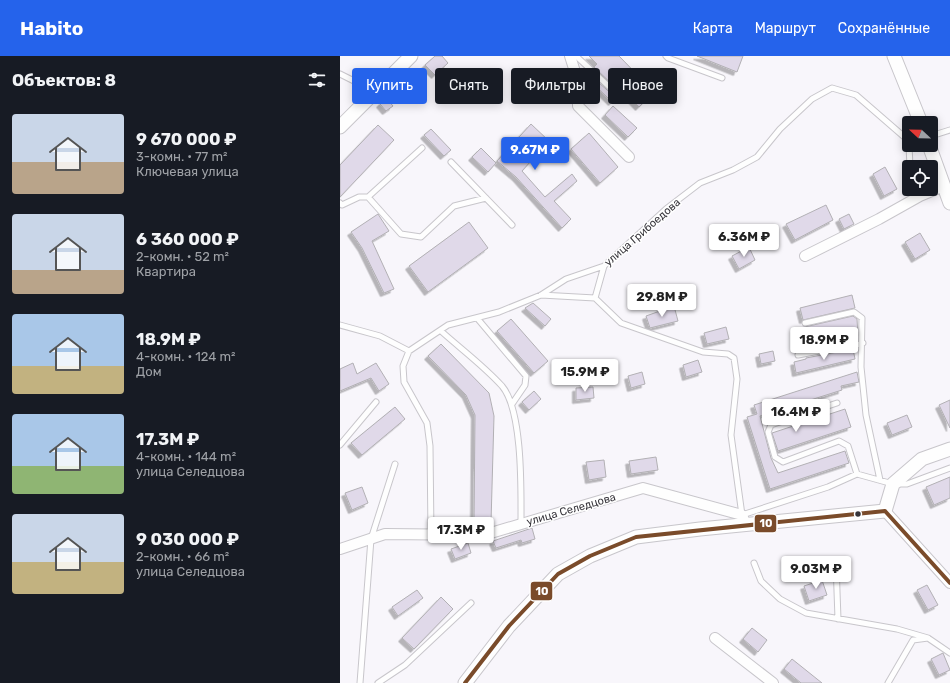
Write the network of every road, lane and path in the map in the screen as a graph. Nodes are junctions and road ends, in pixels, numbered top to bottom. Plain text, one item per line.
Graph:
1 (411, 56) edge
2 (570, 56) edge
3 (576, 56) edge
4 (666, 56) edge
5 (894, 56) edge
6 (399, 68) edge
7 (340, 74) edge
8 (722, 78) dead end
9 (352, 80) edge
10 (608, 86) edge
11 (363, 104) edge
12 (918, 116) edge
13 (340, 127) edge
14 (950, 130) edge
15 (938, 134) edge
16 (902, 135) edge
17 (422, 148) dead end
18 (932, 152) edge
19 (629, 157) dead end
20 (452, 162) dead end
21 (944, 186) junction
22 (938, 187) edge
23 (913, 196) edge
24 (368, 197) junction
25 (486, 198) junction
26 (950, 203) edge
27 (340, 204) edge
28 (512, 225) dead end
29 (805, 256) dead end
30 (604, 266) junction
31 (541, 295) junction
32 (595, 298) junction
33 (477, 318) junction
34 (805, 323) dead end
35 (340, 325) edge
36 (441, 331) junction
37 (863, 344) junction
38 (409, 351) junction
39 (798, 355) dead end
40 (376, 402) dead end
41 (837, 403) dead end
42 (512, 404) junction
43 (340, 445) edge
44 (950, 449) edge
45 (395, 464) dead end
46 (950, 468) edge
47 (857, 474) junction
48 (880, 480) junction
49 (893, 484) junction
50 (885, 511) junction
51 (744, 520) junction
52 (521, 524) junction
53 (431, 535) junction
54 (371, 539) junction
55 (340, 549) edge
56 (754, 562) dead end
57 (836, 562) dead end
58 (950, 583) edge
59 (472, 603) dead end
60 (838, 619) junction
61 (715, 638) dead end
62 (928, 638) junction
63 (950, 653) edge
64 (360, 683) edge
65 (378, 683) edge
66 (465, 683) edge
67 (773, 683) edge
68 (888, 683) edge

1 - 6 street
2 - 19 street
3 - 10 lane
4 - 8 lane
5 - 12 street
7 - 9 lane
11 - 13 street
14 - 15 lane
16 - 30 lane, улица Грибоедова
17 - 24 lane
18 - 21 street
20 - 25 lane
21 - 22 street
21 - 26 street
23 - 29 street
24 - 25 lane
24 - 27 lane
25 - 28 lane
30 - 31 lane, улица Грибоедова
30 - 32 lane
31 - 32 lane
31 - 33 lane, улица Грибоедова
32 - 51 lane
33 - 36 lane, улица Грибоедова
33 - 42 lane
34 - 37 lane
35 - 38 lane
36 - 38 lane, улица Грибоедова
36 - 42 lane
37 - 39 lane
37 - 48 lane
38 - 53 lane
40 - 43 lane
41 - 47 lane
42 - 52 lane
44 - 49 street
45 - 54 lane
46 - 49 lane
47 - 48 lane
47 - 51 lane
48 - 49 lane
49 - 50 street
50 - 51 street, улица Селедцова
50 - 58 street
51 - 52 street, улица Селедцова
51 - 66 street, улица Селедцова
52 - 53 street, улица Селедцова
53 - 54 street, улица Селедцова
54 - 55 street, улица Селедцова
54 - 64 lane
56 - 60 lane
57 - 60 lane
59 - 65 lane
60 - 62 lane
61 - 67 street
62 - 63 lane
62 - 68 lane

